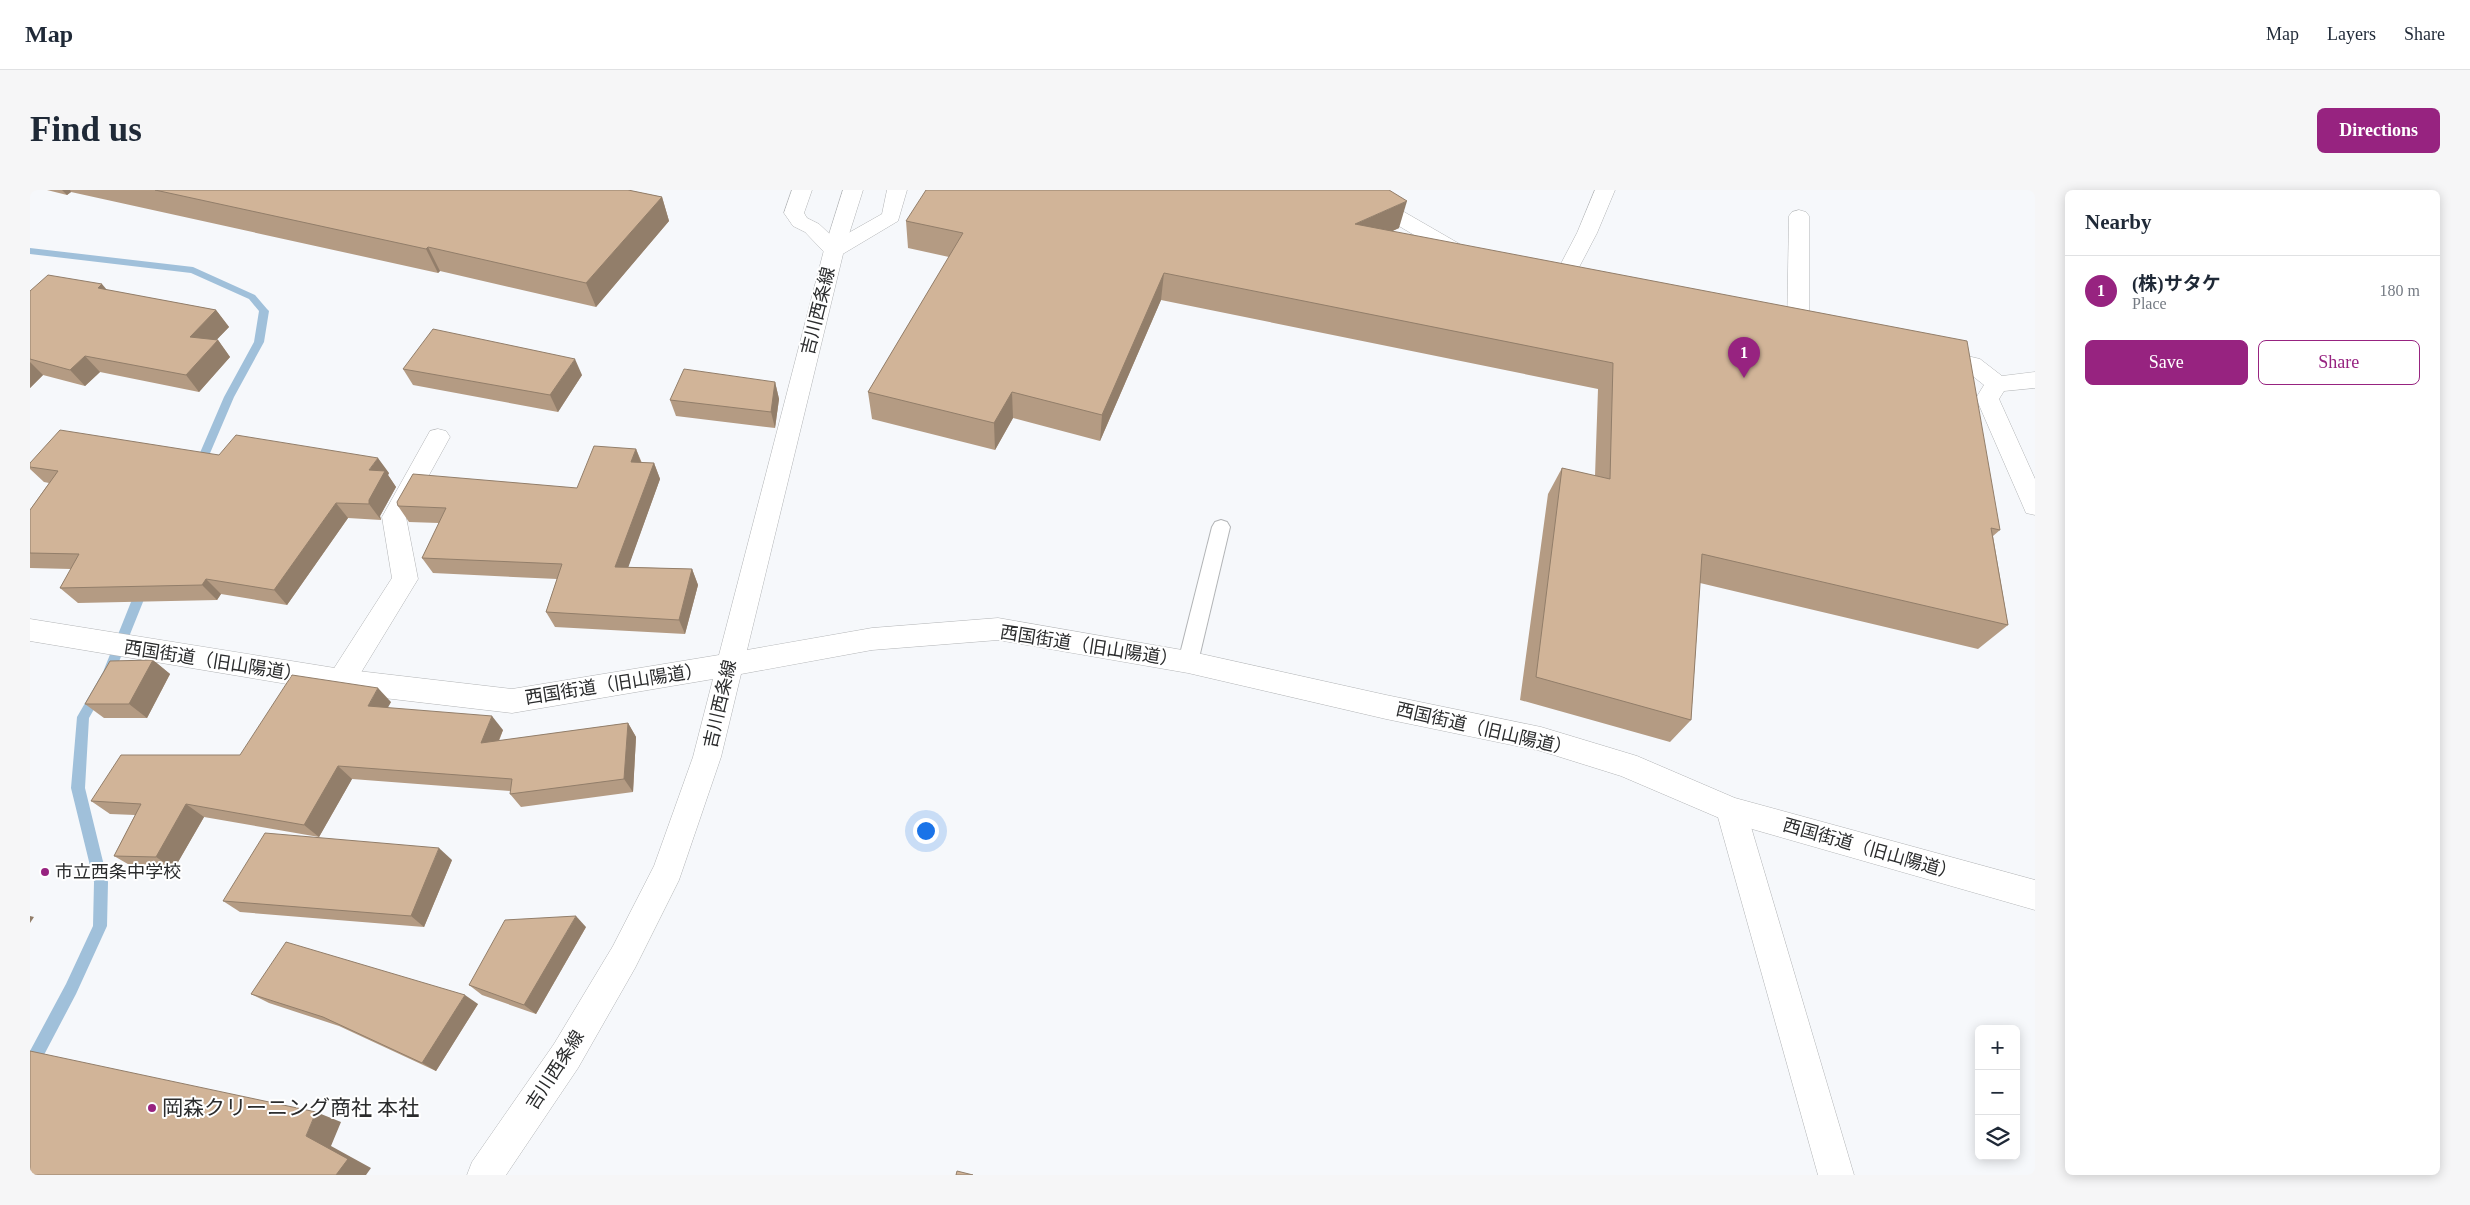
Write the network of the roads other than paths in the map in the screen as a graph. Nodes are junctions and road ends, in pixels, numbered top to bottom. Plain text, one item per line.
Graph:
1 (802, 190) edge
2 (853, 190) edge
3 (897, 190) edge
4 (1352, 190) edge
5 (1605, 190) edge
6 (1799, 216) dead end
7 (834, 250) junction
8 (1492, 264) edge
9 (1563, 277) edge
10 (1797, 329) edge
11 (1916, 352) edge
12 (2035, 380) edge
13 (1997, 384) junction
14 (438, 437) dead end
15 (2035, 506) edge
16 (1221, 527) dead end
17 (30, 630) edge
18 (1188, 662) junction
19 (729, 665) junction
20 (341, 681) junction
21 (1731, 810) junction
22 (2035, 895) edge
23 (485, 1175) edge
24 (1836, 1175) edge

1 - 7 street
2 - 7 street, 吉川西条線
3 - 7 street
4 - 8 street
5 - 9 street
6 - 10 street
7 - 19 street, 吉川西条線
11 - 13 street
12 - 13 street
13 - 15 street
14 - 20 street
16 - 18 lane
17 - 20 street, 西国街道（旧山陽道）
18 - 19 street, 西国街道（旧山陽道）
18 - 21 street, 西国街道（旧山陽道）
19 - 20 street, 西国街道（旧山陽道）
19 - 23 street, 吉川西条線
21 - 22 street, 西国街道（旧山陽道）
21 - 24 street

